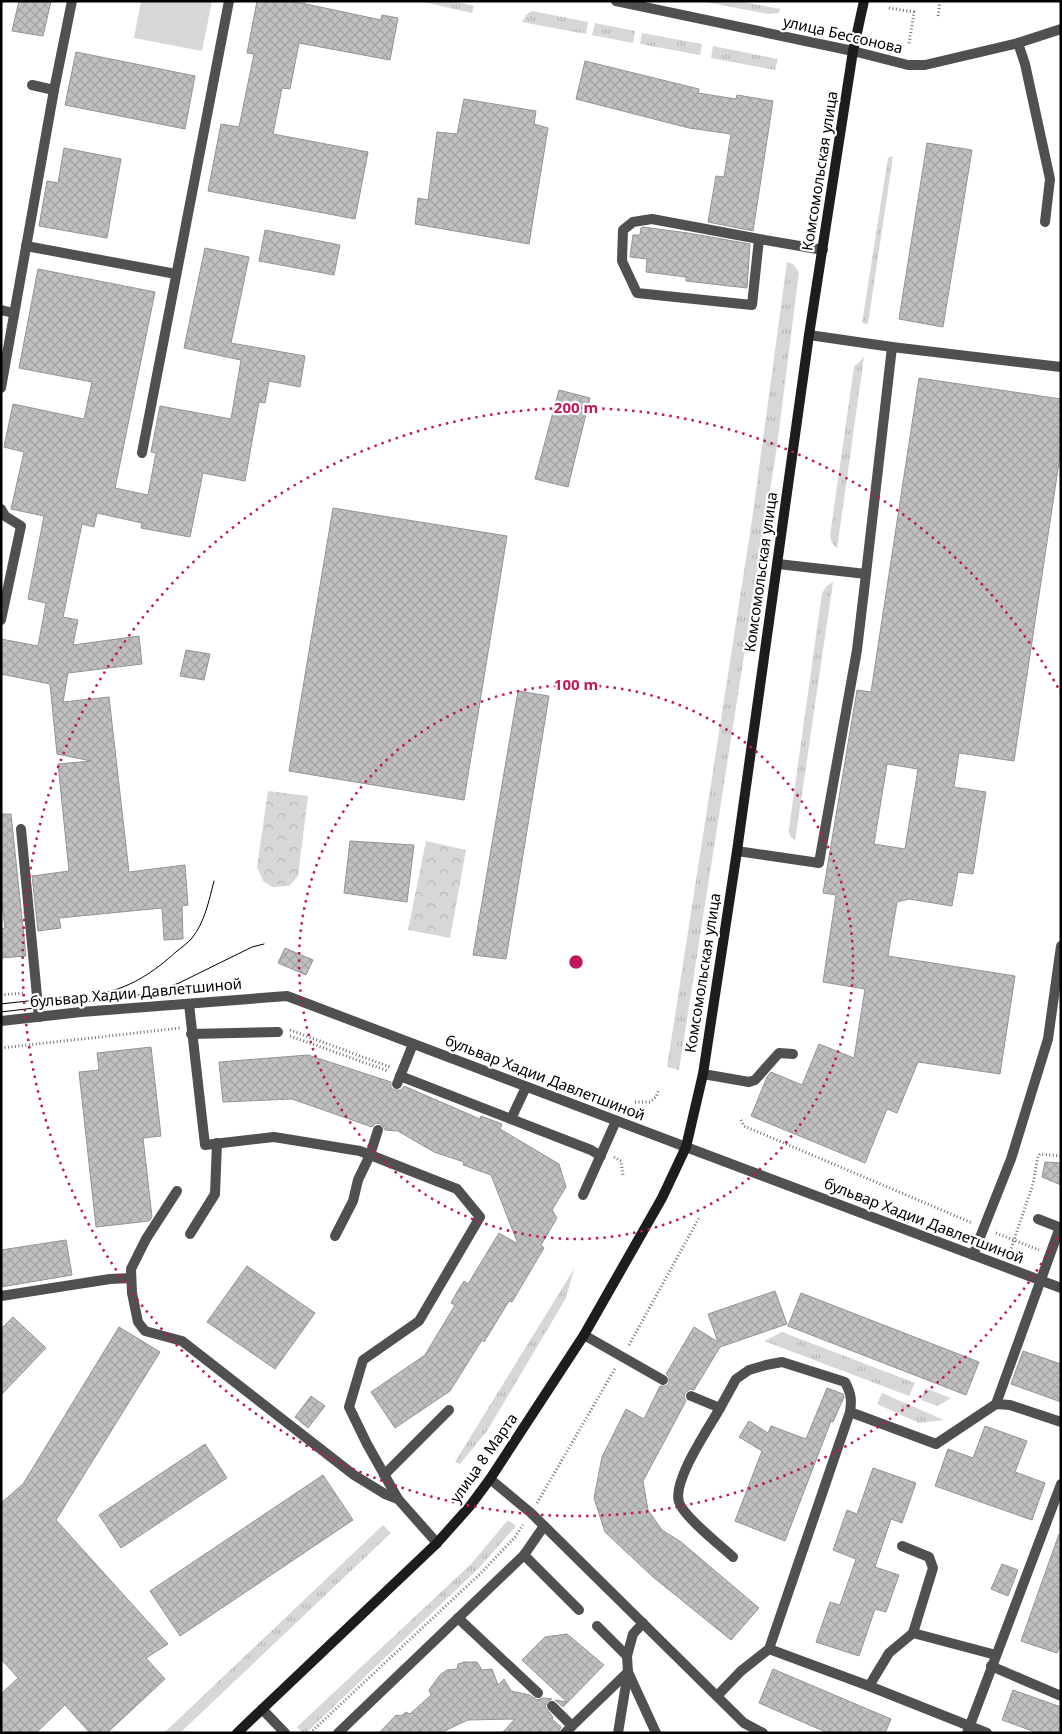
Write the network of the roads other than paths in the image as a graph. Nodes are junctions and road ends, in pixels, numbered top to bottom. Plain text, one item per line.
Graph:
1 (72, 1) edge
2 (229, 1) edge
3 (616, 1) edge
4 (864, 1) edge
5 (633, 3) edge
6 (1061, 29) edge
7 (1018, 43) junction
8 (854, 52) junction
9 (32, 85) dead end
10 (54, 90) junction
11 (1045, 222) dead end
12 (759, 239) junction
13 (26, 246) junction
14 (823, 250) junction
15 (176, 274) junction
16 (1, 310) edge
17 (14, 313) junction
18 (809, 335) junction
19 (892, 347) junction
20 (1061, 366) edge
21 (1, 388) edge
22 (142, 453) dead end
23 (1, 509) edge
24 (778, 564) junction
25 (866, 574) junction
26 (1, 620) edge
27 (21, 829) dead end
28 (737, 851) junction
29 (1061, 946) edge
30 (189, 1004) junction
31 (39, 1017) junction
32 (1, 1021) edge
33 (191, 1031) junction
34 (283, 1031) road end
35 (413, 1044) junction
36 (793, 1054) dead end
37 (703, 1074) junction
38 (526, 1087) junction
39 (511, 1119) junction
40 (616, 1121) junction
41 (378, 1130) dead end
42 (217, 1143) junction
43 (686, 1147) junction
44 (602, 1154) junction
45 (370, 1155) junction
46 (177, 1191) dead end
47 (583, 1195) dead end
48 (1038, 1219) dead end
49 (1060, 1227) edge
50 (190, 1234) dead end
51 (335, 1236) dead end
52 (973, 1255) junction
53 (131, 1278) junction
54 (1042, 1281) junction
55 (1061, 1288) edge
56 (1, 1296) edge
57 (584, 1335) junction
58 (663, 1380) dead end
59 (691, 1396) dead end
60 (996, 1404) junction
61 (720, 1408) junction
62 (449, 1410) dead end
63 (850, 1412) junction
64 (1061, 1422) edge
65 (384, 1475) junction
66 (490, 1479) junction
67 (1061, 1484) edge
68 (398, 1499) junction
69 (544, 1526) junction
70 (438, 1543) junction
71 (902, 1546) dead end
72 (524, 1555) junction
73 (733, 1557) dead end
74 (579, 1610) dead end
75 (458, 1618) junction
76 (643, 1623) junction
77 (597, 1626) dead end
78 (913, 1633) junction
79 (769, 1649) junction
80 (996, 1655) junction
81 (627, 1656) junction
82 (991, 1666) junction
83 (628, 1672) junction
84 (869, 1686) junction
85 (538, 1693) dead end
86 (717, 1696) junction
87 (1061, 1696) edge
88 (552, 1706) dead end
89 (262, 1709) junction
90 (568, 1729) edge
91 (968, 1729) edge
92 (237, 1733) edge
93 (285, 1733) edge
94 (338, 1733) edge
95 (618, 1733) edge
96 (656, 1733) edge
97 (763, 1733) edge
98 (987, 1733) edge

1 - 10 street
2 - 15 street
3 - 5 street, улица Бессонова
4 - 8 main road, Комсомольская улица
5 - 8 street, улица Бессонова
6 - 7 street, улица Бессонова
7 - 8 street, улица Бессонова
7 - 11 street
8 - 14 main road, Комсомольская улица
9 - 10 street
10 - 13 street
12 - 12 street
12 - 14 street
13 - 15 street
13 - 17 street
14 - 18 main road, Комсомольская улица
15 - 22 street
16 - 17 street
17 - 21 street
18 - 19 street
18 - 24 main road, Комсомольская улица
19 - 20 street
19 - 25 street
23 - 26 street
24 - 25 street
24 - 28 main road, Комсомольская улица
25 - 28 street
27 - 31 street
28 - 37 main road, Комсомольская улица
29 - 52 street
30 - 31 street, бульвар Хадии Давлетшиной
30 - 33 street
30 - 35 street, бульвар Хадии Давлетшиной
31 - 32 street, бульвар Хадии Давлетшиной
33 - 34 street
33 - 42 street
35 - 38 street, бульвар Хадии Давлетшиной
35 - 39 street
36 - 37 street
37 - 43 main road, Комсомольская улица
38 - 39 street
38 - 40 street, бульвар Хадии Давлетшиной
39 - 44 street
40 - 43 street, бульвар Хадии Давлетшиной
40 - 44 street
41 - 45 street
42 - 45 street
42 - 50 street
43 - 52 street, бульвар Хадии Давлетшиной
43 - 57 main road, улица 8 Марта
44 - 47 street
45 - 51 street
45 - 65 street
46 - 53 street
48 - 49 street
49 - 54 street
52 - 54 street, бульвар Хадии Давлетшиной
53 - 56 street
53 - 68 street
54 - 55 street, бульвар Хадии Давлетшиной
54 - 60 street
57 - 58 street
57 - 66 main road, улица 8 Марта
59 - 61 street
60 - 63 street
60 - 64 street
61 - 63 street
61 - 73 street
62 - 65 street
63 - 79 street
65 - 68 street
66 - 69 street
66 - 70 main road, улица 8 Марта
67 - 80 street
68 - 70 street
69 - 72 street
69 - 76 street
70 - 89 main road, улица 8 Марта
71 - 78 street
72 - 74 street
72 - 75 street
75 - 85 street
75 - 94 street
76 - 81 street
76 - 86 street
77 - 81 street
78 - 80 street
78 - 84 street
79 - 84 street
79 - 86 street
80 - 82 street
81 - 83 street
82 - 87 street
82 - 91 street
83 - 90 street
83 - 95 street
83 - 96 street
84 - 91 street
86 - 97 street
88 - 90 street
89 - 92 main road, улица 8 Марта
89 - 93 street
91 - 98 street

